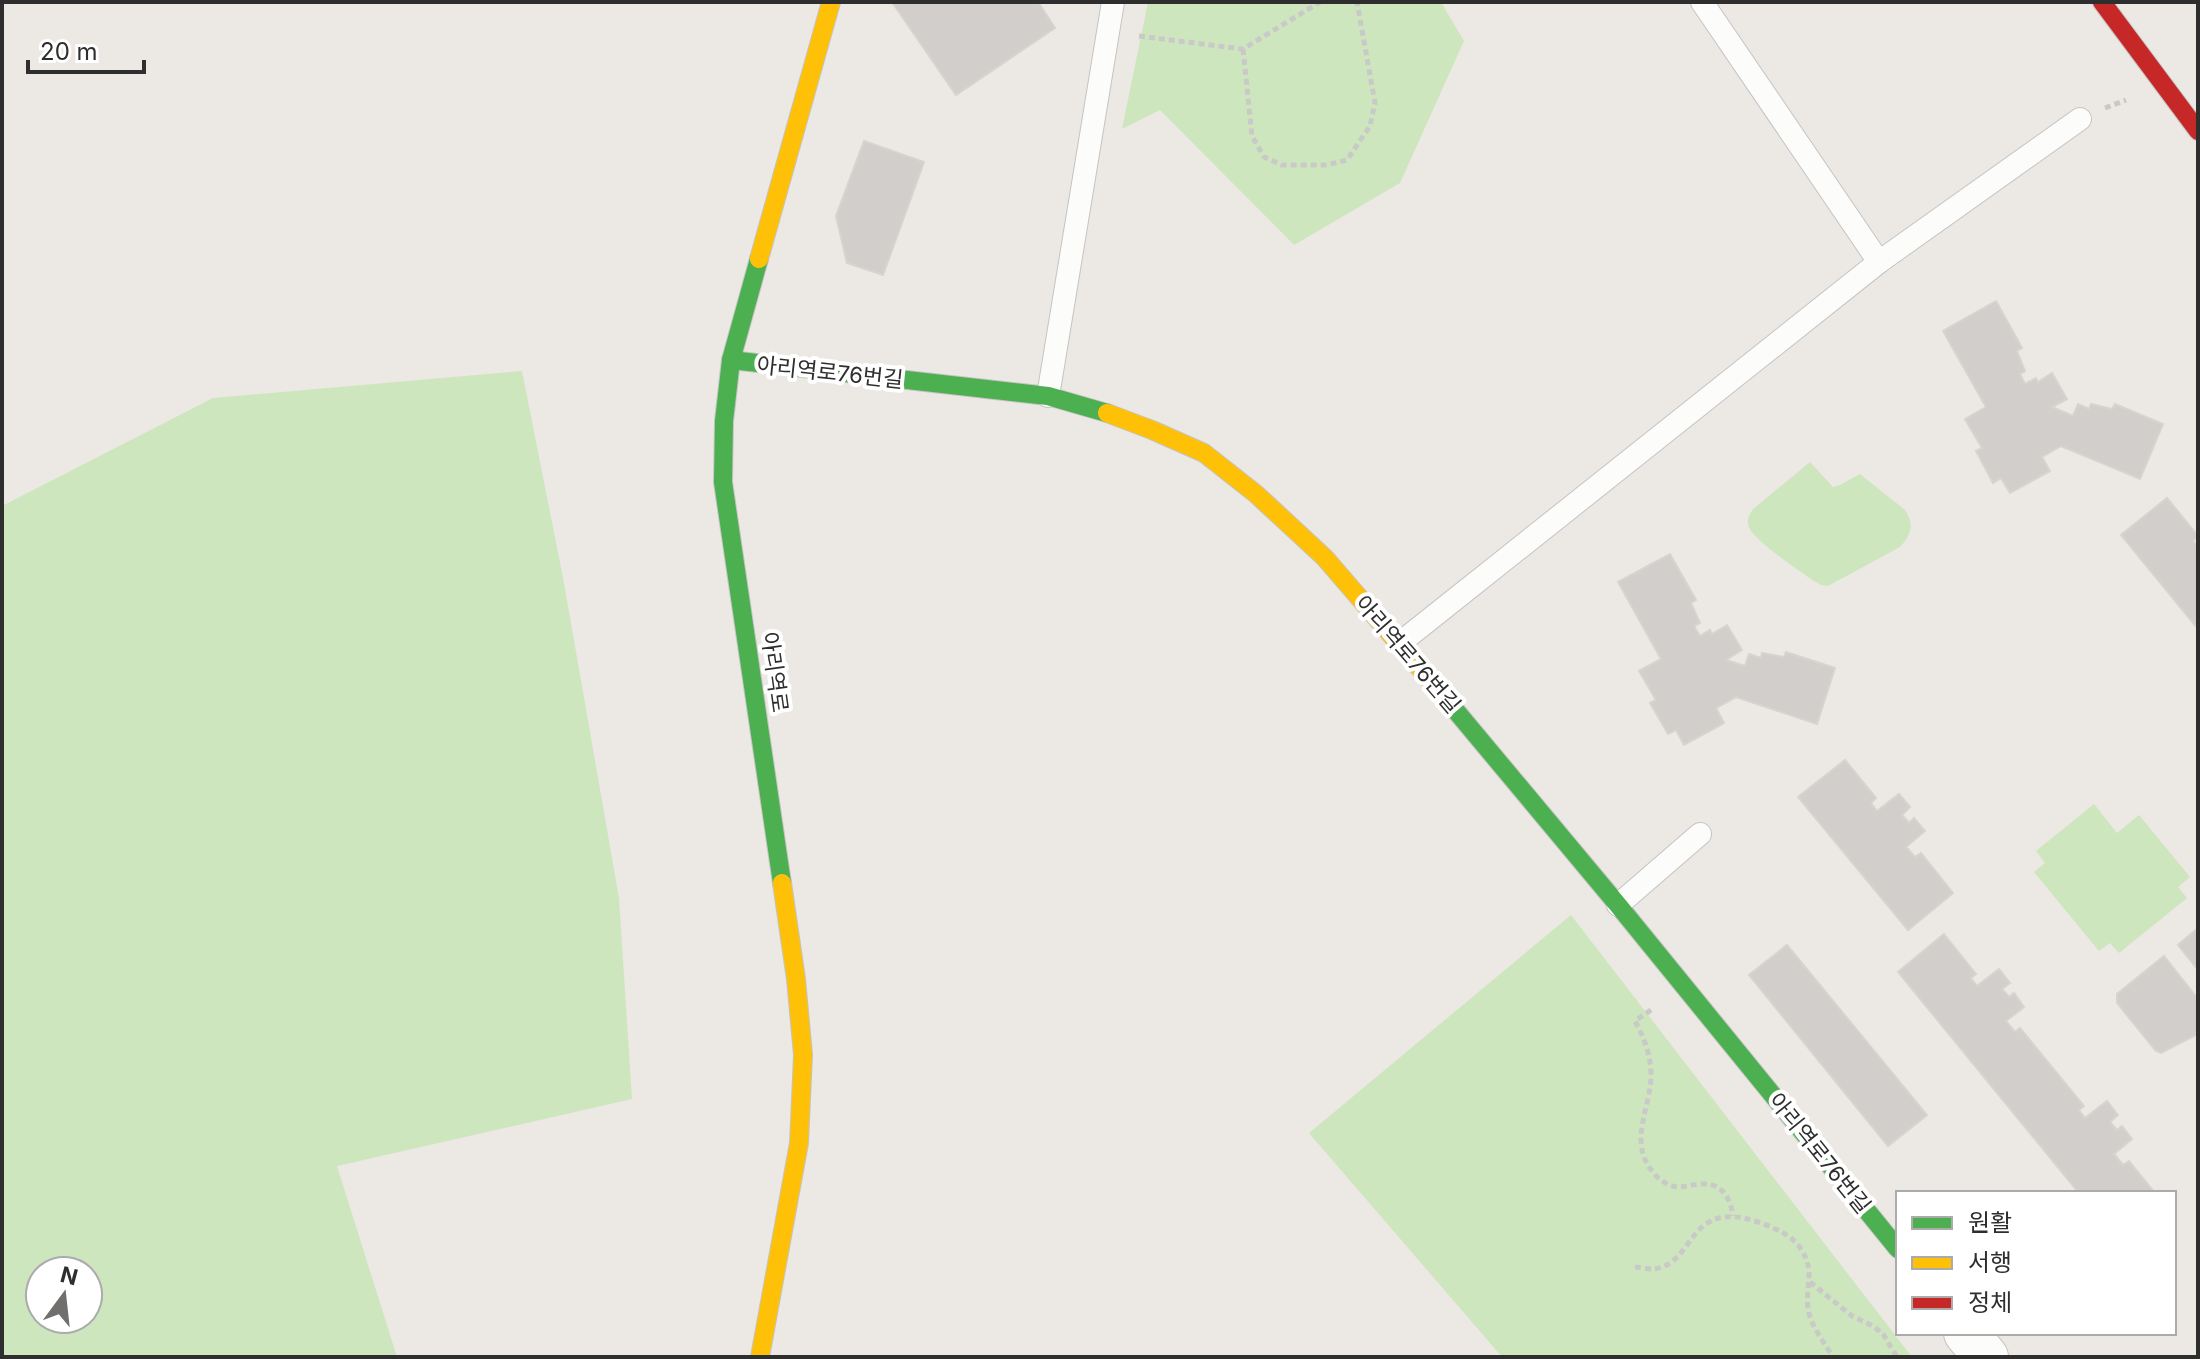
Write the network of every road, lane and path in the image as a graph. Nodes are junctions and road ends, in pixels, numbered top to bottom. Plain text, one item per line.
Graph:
1 (831, 2) edge
2 (1113, 2) edge
3 (1320, 2) edge
4 (1357, 2) edge
5 (1702, 2) edge
6 (2102, 2) edge
7 (1108, 32) junction
8 (1243, 49) junction
9 (2080, 119) dead end
10 (2198, 131) edge
11 (1879, 262) junction
12 (731, 360) junction
13 (1048, 396) junction
14 (1400, 643) junction
15 (1700, 834) dead end
16 (1618, 905) junction
17 (1635, 1021) dead end
18 (1733, 1216) junction
19 (1896, 1247) edge
20 (1635, 1267) dead end
21 (1810, 1282) junction
22 (1968, 1335) edge
23 (760, 1357) edge
24 (1833, 1357) edge
25 (1897, 1357) edge
26 (1986, 1357) edge

1 - 12 street, 아리역로
2 - 7 lane
3 - 8 path
4 - 8 path
5 - 11 lane
6 - 10 street
7 - 8 path
7 - 13 lane
9 - 11 lane
11 - 14 lane
12 - 13 street, 아리역로76번길
12 - 23 street, 아리역로
13 - 14 street, 아리역로76번길
14 - 16 street, 아리역로76번길
15 - 16 lane
16 - 19 street, 아리역로76번길
17 - 18 path
18 - 20 path
18 - 21 path
21 - 24 path
21 - 25 path
22 - 26 street

